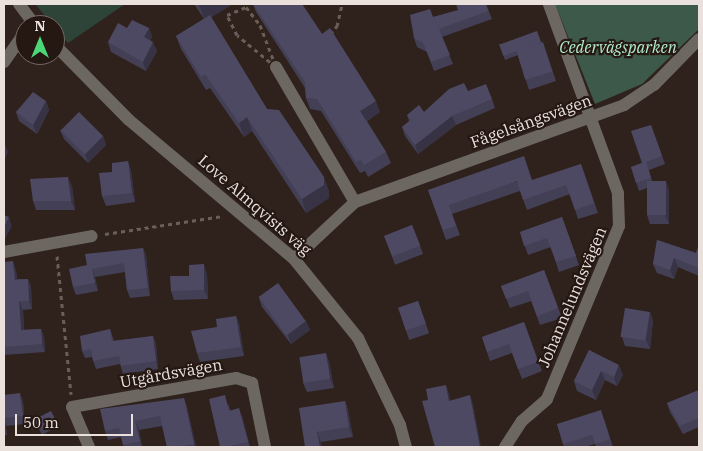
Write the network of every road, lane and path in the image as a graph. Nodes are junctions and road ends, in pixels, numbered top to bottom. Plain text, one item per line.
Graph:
1 (19, 4) edge
2 (342, 4) edge
3 (549, 4) edge
4 (25, 15) edge
5 (321, 39) edge
6 (699, 39) edge
7 (15, 47) edge
8 (65, 55) edge
9 (4, 61) edge
10 (280, 65) junction
11 (592, 117) junction
12 (355, 202) junction
13 (244, 213) junction
14 (92, 236) joint
15 (55, 243) junction
16 (4, 252) edge
17 (294, 258) junction
18 (72, 407) junction
19 (89, 447) edge
20 (265, 447) edge
21 (406, 447) edge
22 (505, 447) edge

1 - 4 street
2 - 5 path
3 - 11 street, Johannelundsvägen
6 - 11 street, Fågelsångsvägen
7 - 9 street
8 - 13 street, Love Almqvists väg
10 - 10 path
10 - 12 street
11 - 12 street, Fågelsångsvägen
11 - 22 street, Johannelundsvägen
12 - 17 street, Fågelsångsvägen
13 - 14 path
13 - 17 street, Love Almqvists väg
14 - 15 street
15 - 16 street
15 - 18 path
17 - 21 street, Love Almqvists väg
18 - 19 street
18 - 20 street, Utgårdsvägen

